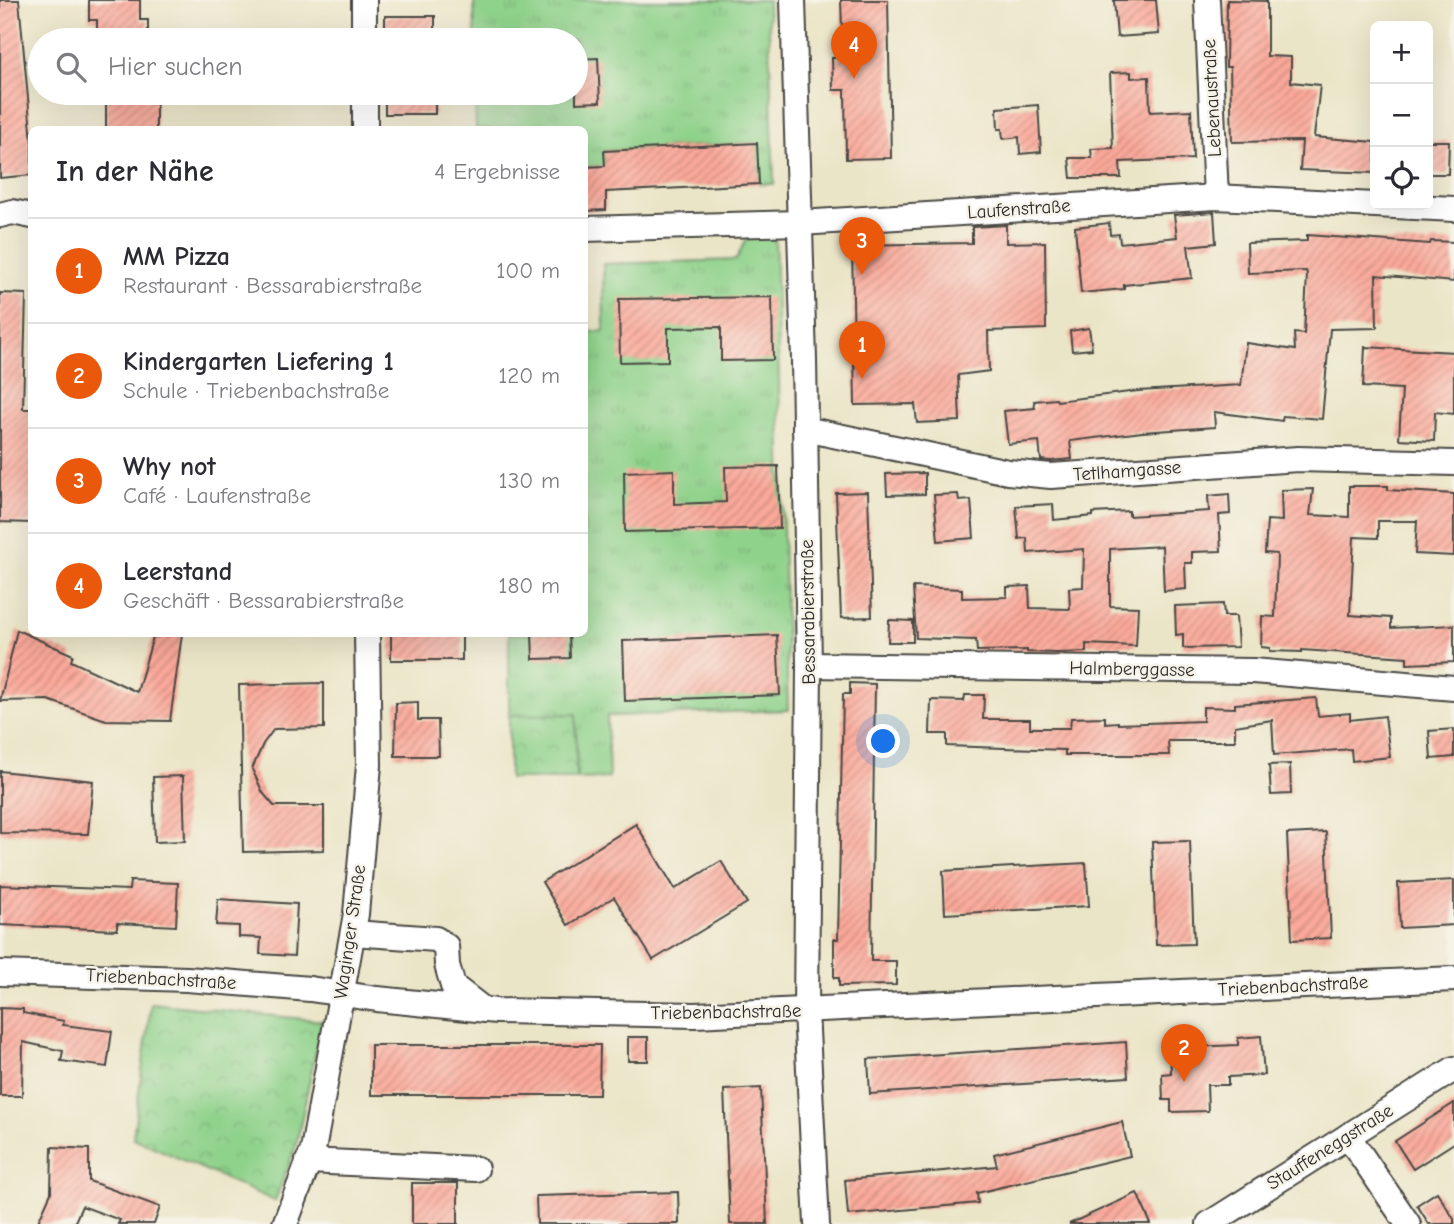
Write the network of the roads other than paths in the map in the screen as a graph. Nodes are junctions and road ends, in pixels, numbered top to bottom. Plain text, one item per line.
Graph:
1 (364, 0) edge
2 (793, 0) edge
3 (1207, 0) edge
4 (365, 28) edge
5 (365, 105) edge
6 (365, 126) edge
7 (1216, 197) junction
8 (1454, 209) edge
9 (0, 215) edge
10 (28, 215) edge
11 (800, 223) junction
12 (588, 229) edge
13 (805, 429) junction
14 (1454, 463) edge
15 (368, 637) edge
16 (809, 665) junction
17 (1454, 688) edge
18 (353, 933) junction
19 (0, 973) edge
20 (1454, 980) edge
21 (342, 993) junction
22 (485, 1010) junction
23 (806, 1011) junction
24 (1453, 1069) edge
25 (1348, 1136) junction
26 (308, 1161) junction
27 (476, 1169) dead end
28 (285, 1224) edge
29 (817, 1224) edge
30 (1209, 1224) edge
31 (1408, 1224) edge

1 - 4 street
2 - 11 street, Bessarabierstraße
3 - 7 street, Lebenaustraße
5 - 6 street
7 - 8 street, Laufenstraße
7 - 11 street, Laufenstraße
9 - 10 street
11 - 12 street, Laufenstraße
11 - 13 street, Bessarabierstraße
13 - 14 street, Tetlhamgasse
13 - 16 street, Bessarabierstraße
15 - 18 street, Waginger Straße
16 - 17 street, Halmberggasse
16 - 23 street, Bessarabierstraße
18 - 21 street, Waginger Straße
18 - 22 street
19 - 21 street, Triebenbachstraße
20 - 23 street, Triebenbachstraße
21 - 22 street, Triebenbachstraße
21 - 26 street, Waginger Straße
22 - 23 street, Triebenbachstraße
23 - 29 street, Bessarabierstraße
24 - 25 street, Stauffeneggstraße
25 - 30 street, Stauffeneggstraße
25 - 31 street
26 - 27 street
26 - 28 street, Waginger Straße

